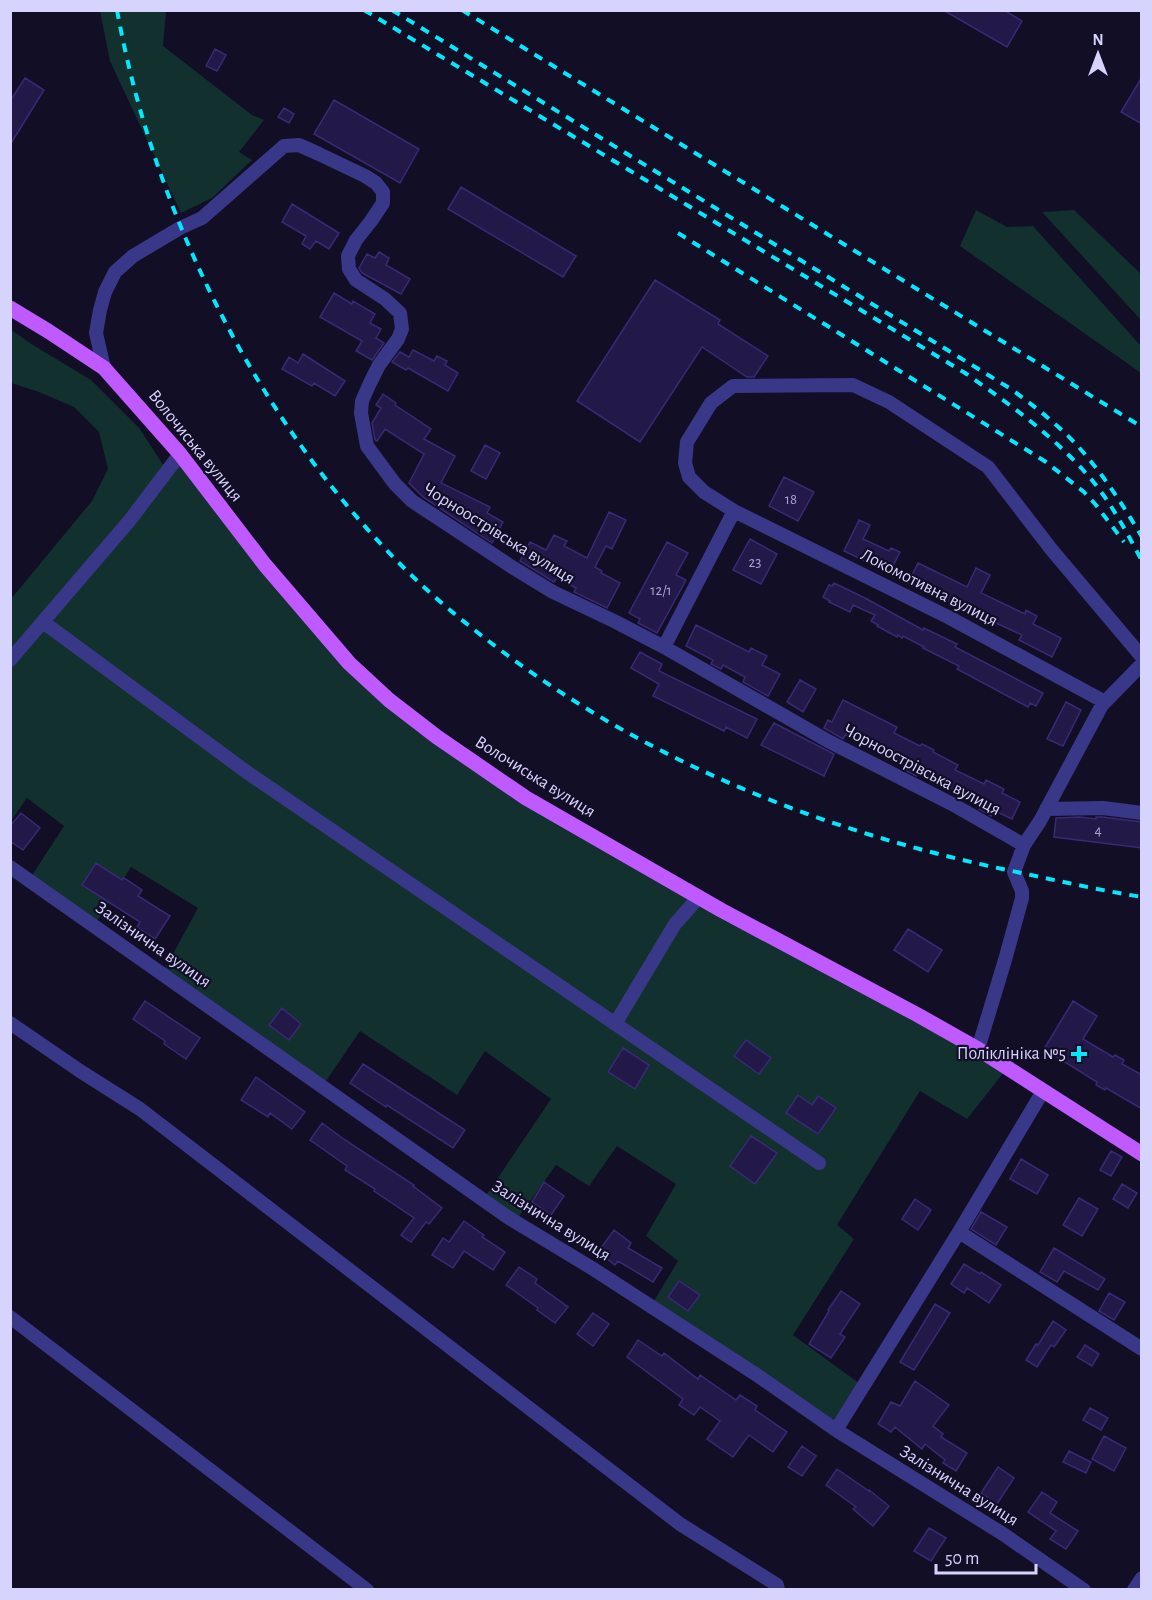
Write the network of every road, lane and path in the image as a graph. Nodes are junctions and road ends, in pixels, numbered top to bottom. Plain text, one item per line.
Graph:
1 (10, 308) edge
2 (104, 368) junction
3 (180, 454) junction
4 (734, 511) junction
5 (43, 622) junction
6 (664, 647) junction
7 (1142, 657) edge
8 (10, 660) edge
9 (1142, 664) edge
10 (1106, 702) junction
11 (1046, 809) junction
12 (1142, 813) edge
13 (1024, 845) junction
14 (10, 867) edge
15 (699, 897) junction
16 (10, 1023) edge
17 (615, 1024) junction
18 (978, 1049) junction
19 (1043, 1091) junction
20 (1142, 1154) edge
21 (819, 1163) dead end
22 (959, 1232) junction
23 (10, 1317) edge
24 (1142, 1349) edge
25 (836, 1430) junction
26 (1142, 1578) edge
27 (367, 1590) edge
28 (778, 1590) edge
29 (1084, 1590) edge
30 (1134, 1590) edge

1 - 2 main road, Волочиська вулиця
2 - 3 main road, Волочиська вулиця
2 - 6 street, Чорноострівська вулиця
3 - 5 street
3 - 15 main road, Волочиська вулиця
4 - 6 street
4 - 7 street, Локомотивна вулиця
4 - 10 street, Локомотивна вулиця
5 - 8 street
5 - 17 street
6 - 13 street, Чорноострівська вулиця
9 - 10 street
10 - 11 street
11 - 12 street
11 - 13 street
13 - 18 street
14 - 25 street, Залізнична вулиця
15 - 17 street
15 - 18 main road, Волочиська вулиця
16 - 28 street
17 - 21 street
18 - 19 main road, Волочиська вулиця
19 - 20 main road, Волочиська вулиця
19 - 22 street
22 - 24 street
22 - 25 street
23 - 27 street
25 - 29 street, Залізнична вулиця
26 - 30 street

